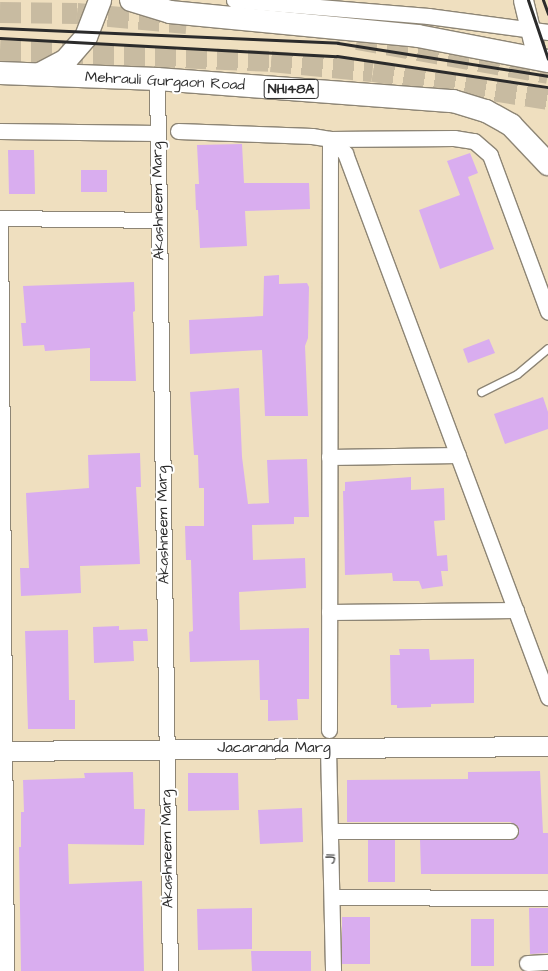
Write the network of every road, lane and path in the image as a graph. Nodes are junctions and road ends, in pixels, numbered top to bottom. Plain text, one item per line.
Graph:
1 (100, 0) edge
2 (134, 0) edge
3 (234, 0) edge
4 (523, 0) edge
5 (539, 30) edge
6 (543, 59) edge
7 (0, 73) edge
8 (40, 74) junction
9 (157, 79) junction
10 (0, 131) edge
11 (178, 131) dead end
12 (157, 133) junction
13 (330, 139) junction
14 (548, 164) edge
15 (0, 218) edge
16 (159, 220) junction
17 (548, 312) edge
18 (548, 348) edge
19 (482, 392) dead end
20 (458, 455) junction
21 (329, 457) junction
22 (2, 608) edge
23 (516, 610) junction
24 (329, 612) junction
25 (548, 696) edge
26 (328, 739) junction
27 (548, 746) edge
28 (165, 748) junction
29 (2, 751) edge
30 (510, 831) dead end
31 (330, 832) junction
32 (332, 897) junction
33 (548, 898) edge
34 (3, 915) edge
35 (548, 962) edge
36 (527, 963) dead end
37 (6, 971) edge
38 (170, 971) edge
39 (333, 971) edge

1 - 8 main road
2 - 6 main road
3 - 5 street
4 - 5 street
5 - 6 street
7 - 8 main road, Mehrauli Gurgaon Road / NH148A
8 - 9 main road, Mehrauli Gurgaon Road / NH148A
9 - 12 street, Akashneem Marg
9 - 14 main road, Mehrauli Gurgaon Road / NH148A
10 - 12 street
11 - 13 street
12 - 16 street, Akashneem Marg
13 - 17 street
13 - 20 street
13 - 21 street, J1
15 - 16 street
15 - 22 street
16 - 28 street, Akashneem Marg
18 - 19 lane
20 - 21 street
20 - 23 street
21 - 24 street, J1
22 - 29 street
23 - 24 street
23 - 25 street
24 - 26 street, J1
26 - 27 street, Jacaranda Marg
26 - 28 street, Jacaranda Marg
26 - 31 street, J1
28 - 29 street, Jacaranda Marg
28 - 38 street, Akashneem Marg
29 - 34 street
30 - 31 street
31 - 32 street, J1
32 - 33 street
32 - 39 street, J1
34 - 37 street
35 - 36 street

